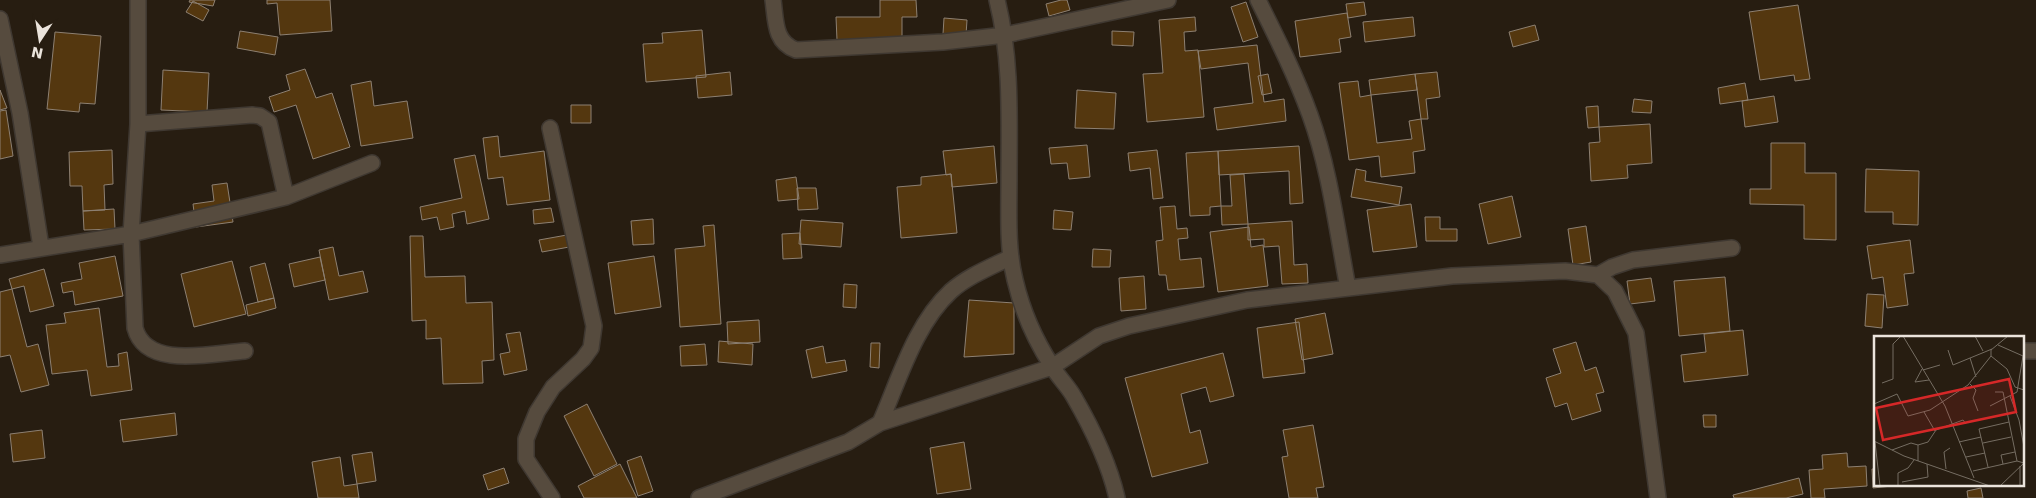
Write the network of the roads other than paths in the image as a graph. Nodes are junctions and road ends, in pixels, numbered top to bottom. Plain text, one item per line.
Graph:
1 (138, 0) edge
2 (773, 0) edge
3 (997, 0) edge
4 (1168, 0) edge
5 (1258, 0) edge
6 (0, 19) edge
7 (1006, 35) junction
8 (138, 124) junction
9 (550, 128) dead end
10 (372, 163) dead end
11 (286, 197) junction
12 (131, 234) junction
13 (41, 247) junction
14 (1732, 248) dead end
15 (0, 255) edge
16 (1011, 257) junction
17 (1598, 275) junction
18 (1348, 288) junction
19 (246, 351) dead end
20 (1052, 367) junction
21 (880, 424) junction
22 (552, 498) edge
23 (699, 498) edge
24 (1118, 498) edge
25 (1658, 498) edge

1 - 8 street
2 - 7 street
3 - 7 street
4 - 7 street
5 - 18 street
6 - 13 street
7 - 16 street
8 - 11 street
8 - 12 street
9 - 22 street
10 - 11 street
11 - 12 street
12 - 13 street
12 - 19 street
13 - 15 street
14 - 17 street
16 - 20 street
16 - 21 street
17 - 18 street
17 - 25 street
18 - 20 street
20 - 21 street
20 - 24 street
21 - 23 street

